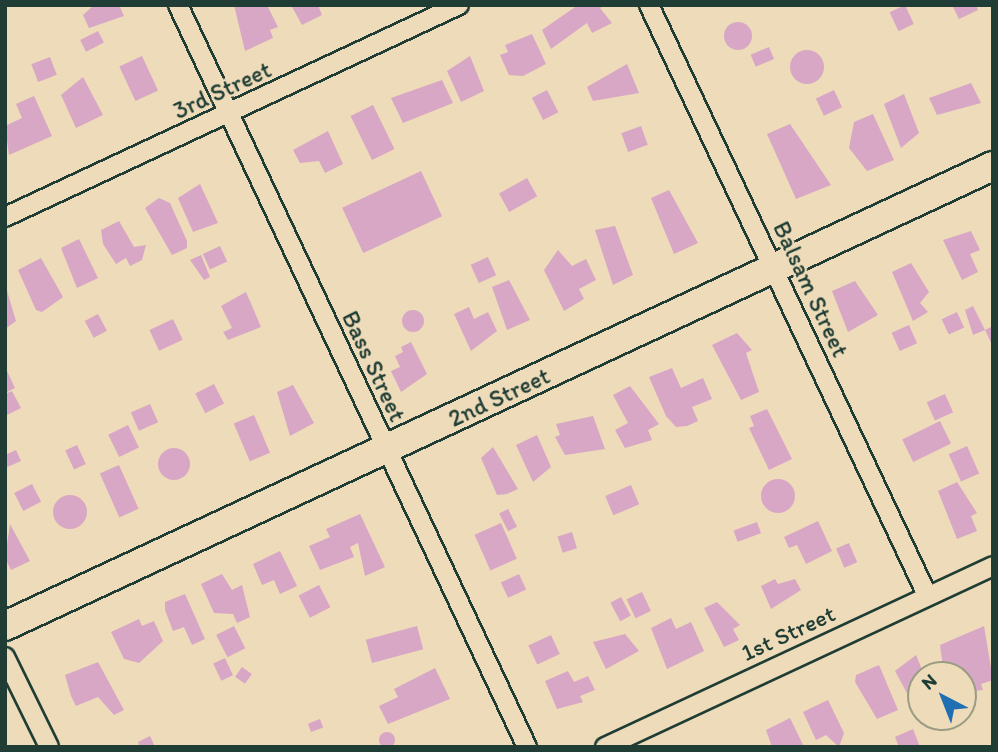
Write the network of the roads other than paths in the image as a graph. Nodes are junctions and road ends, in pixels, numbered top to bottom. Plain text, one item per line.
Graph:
1 (178, 5) edge
2 (459, 5) edge
3 (649, 5) edge
4 (229, 114) junction
5 (993, 166) edge
6 (5, 217) edge
7 (774, 268) junction
8 (386, 450) junction
9 (993, 566) edge
10 (927, 595) junction
11 (5, 626) edge
12 (5, 657) edge
13 (49, 747) edge
14 (527, 747) edge
15 (605, 747) edge

1 - 4 street, Bass Street
2 - 4 street, 3rd Street
3 - 7 street, Balsam Street
4 - 6 street, 3rd Street
4 - 8 street, Bass Street
5 - 7 main road, 2nd Street
7 - 8 main road, 2nd Street
7 - 10 street, Balsam Street
8 - 11 main road, 2nd Street
8 - 14 street, Bass Street
9 - 10 street, 1st Street
10 - 15 street, 1st Street
12 - 13 street

